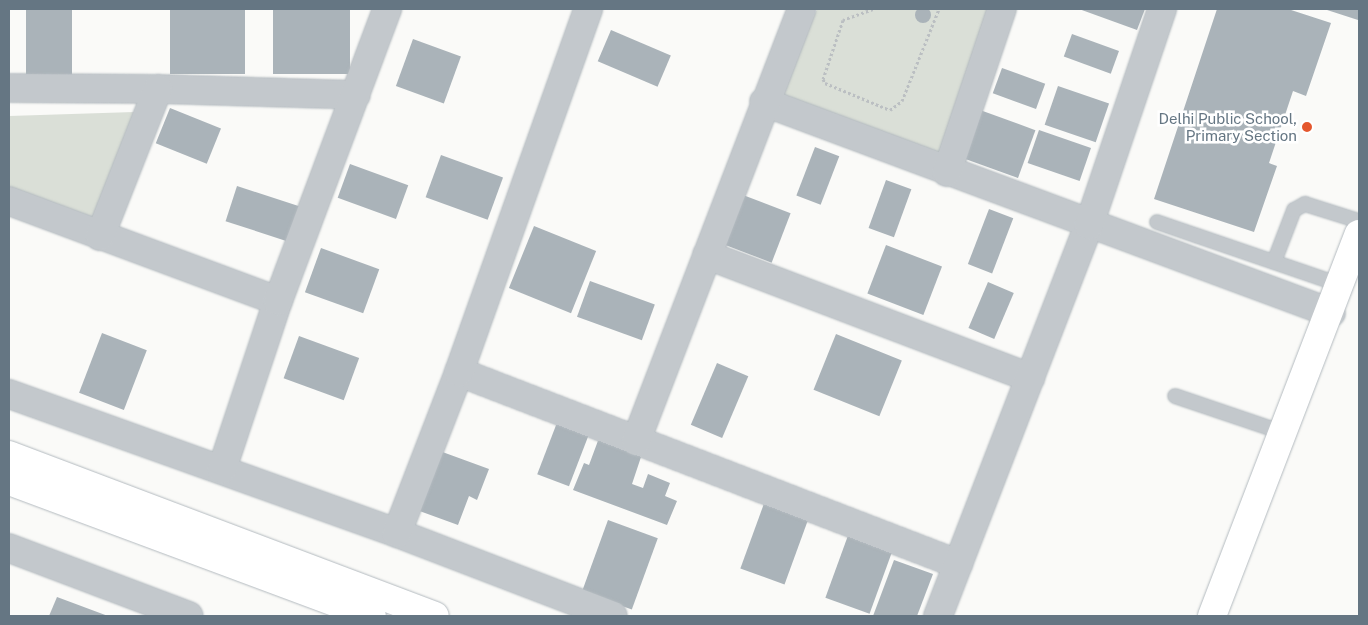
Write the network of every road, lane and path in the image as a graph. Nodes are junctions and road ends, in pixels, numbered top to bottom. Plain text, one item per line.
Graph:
1 (387, 9) edge
2 (588, 9) edge
3 (873, 9) edge
4 (939, 9) edge
5 (1002, 9) edge
6 (1162, 9) edge
7 (801, 11) dead end
8 (9, 88) edge
9 (158, 89) junction
10 (356, 95) junction
11 (764, 102) junction
12 (947, 172) junction
13 (9, 202) edge
14 (1359, 221) edge
15 (1157, 222) dead end
16 (1089, 225) junction
17 (1359, 234) edge
18 (100, 236) junction
19 (707, 255) junction
20 (1274, 262) junction
21 (1341, 285) junction
22 (278, 302) junction
23 (1331, 313) junction
24 (459, 372) junction
25 (1030, 378) junction
26 (9, 394) edge
27 (1175, 396) dead end
28 (1284, 432) junction
29 (636, 441) junction
30 (9, 455) edge
31 (222, 469) junction
32 (9, 480) edge
33 (397, 533) junction
34 (9, 548) edge
35 (958, 564) junction
36 (126, 605) edge
37 (189, 616) edge
38 (372, 616) edge
39 (435, 616) edge
40 (613, 616) edge
41 (938, 616) edge
42 (1212, 616) edge

1 - 10 street
2 - 24 street
3 - 4 path
5 - 12 street
6 - 16 street
7 - 11 street
8 - 9 street
9 - 10 street
9 - 18 street
10 - 22 street
11 - 12 street
11 - 19 street
12 - 16 street
13 - 18 street
14 - 20 lane
15 - 20 lane
16 - 23 street
16 - 25 street
17 - 21 main road
18 - 22 street
19 - 25 street
19 - 29 street
20 - 21 lane
21 - 23 main road
22 - 31 street
23 - 28 main road
24 - 29 street
24 - 33 street
25 - 35 street
26 - 31 street
27 - 28 lane
28 - 42 main road
29 - 35 street
30 - 39 main road
31 - 33 street
32 - 38 main road
33 - 40 street
34 - 36 street
35 - 41 street
36 - 37 street

